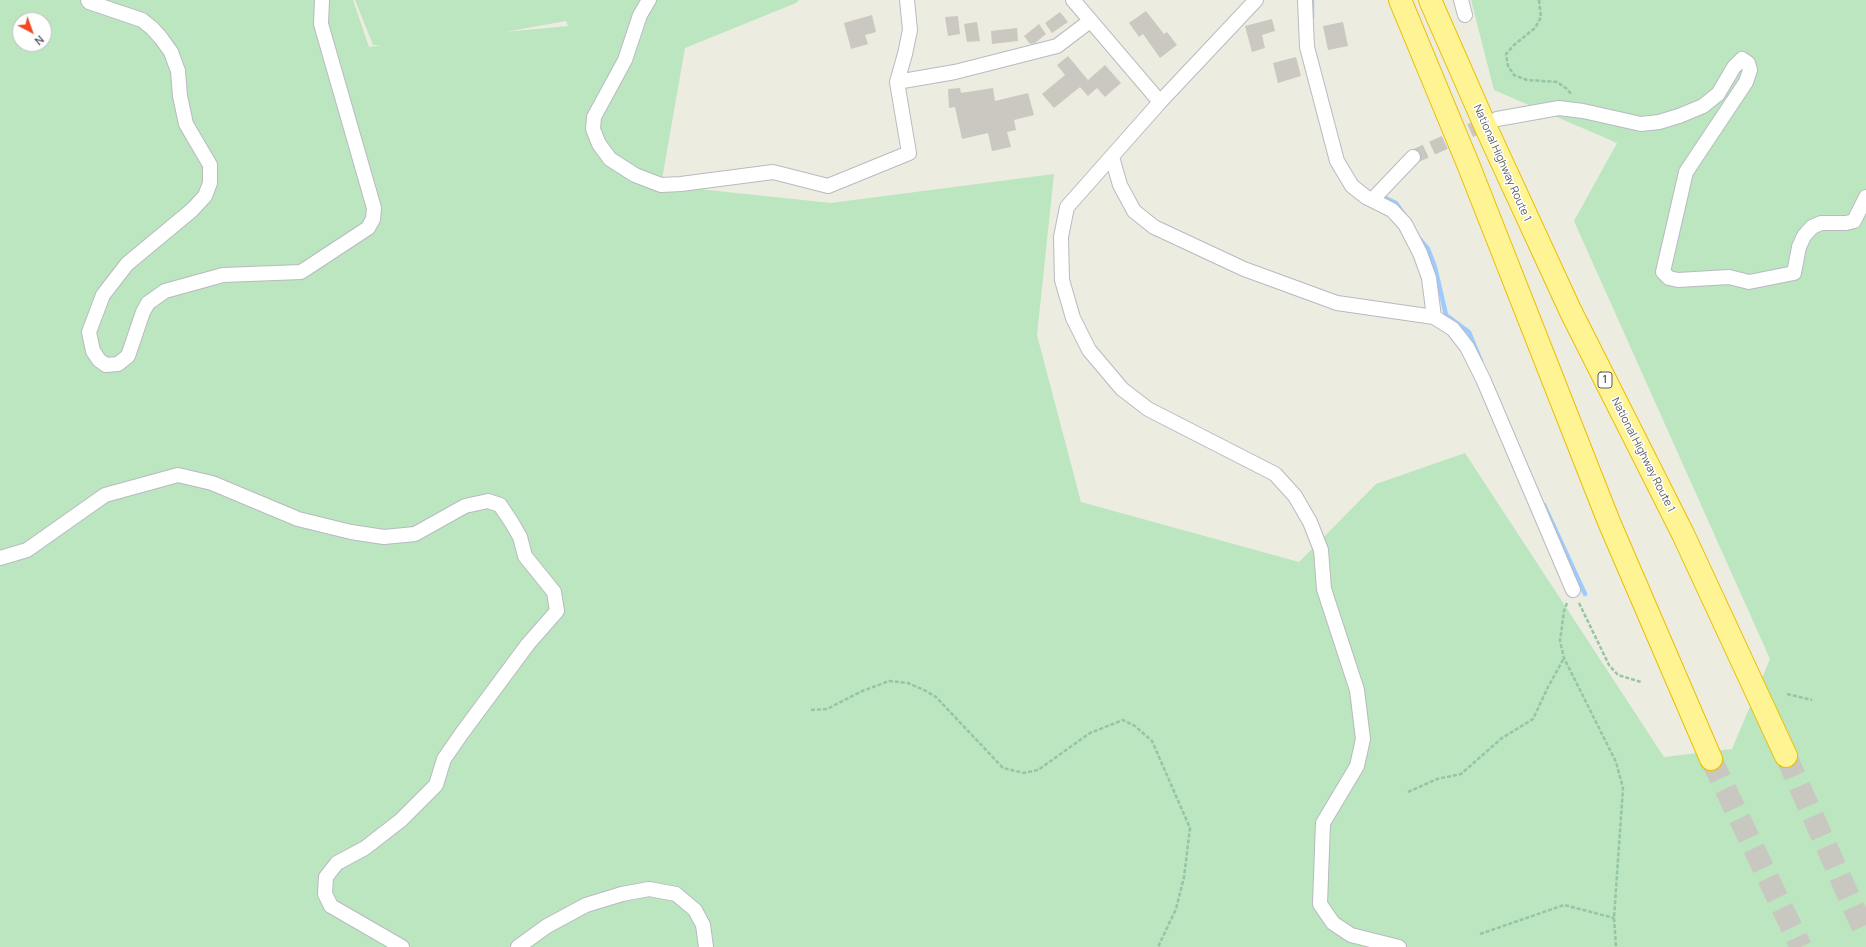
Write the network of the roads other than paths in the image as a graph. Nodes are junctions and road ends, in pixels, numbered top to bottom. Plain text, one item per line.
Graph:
1 (88, 0) edge
2 (322, 0) edge
3 (649, 0) edge
4 (907, 0) edge
5 (1256, 0) edge
6 (1306, 0) edge
7 (1400, 0) edge
8 (1430, 0) edge
9 (1461, 0) edge
10 (1078, 1) edge
11 (1465, 15) dead end
12 (1090, 21) junction
13 (897, 82) junction
14 (1160, 102) junction
15 (1497, 119) tunnel mouth
16 (1112, 156) junction
17 (1413, 157) tunnel mouth
18 (1866, 197) edge
19 (1372, 200) junction
20 (1434, 317) junction
21 (0, 558) edge
22 (1573, 590) road end
23 (1786, 756) tunnel mouth
24 (1711, 759) tunnel mouth
25 (402, 947) edge
26 (518, 947) edge
27 (706, 947) edge
28 (1399, 947) edge

1 - 2 street
3 - 13 street
4 - 13 street
5 - 14 street
6 - 19 street
7 - 24 highway
8 - 23 highway, National Highway Route 1 / 1
9 - 11 street
10 - 12 street
12 - 13 street
12 - 14 street
14 - 16 street
15 - 18 street
16 - 20 street
16 - 28 street
17 - 19 street
19 - 20 street
20 - 22 street
21 - 25 street
26 - 27 street

